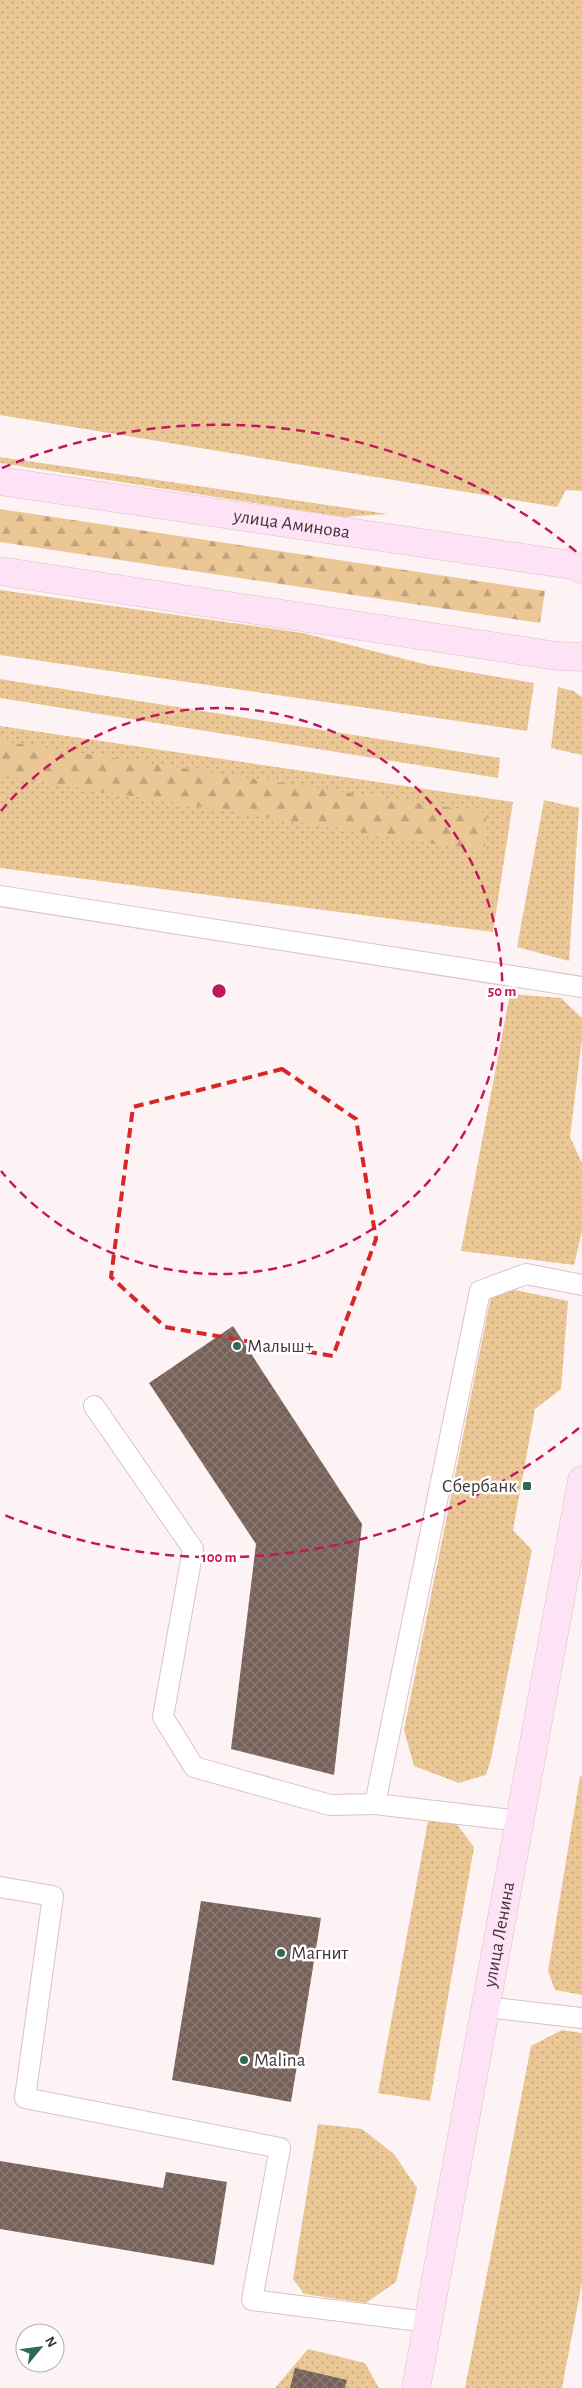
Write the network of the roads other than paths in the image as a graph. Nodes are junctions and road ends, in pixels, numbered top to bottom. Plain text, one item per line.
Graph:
1 (0, 481) edge
2 (582, 569) edge
3 (0, 571) edge
4 (582, 657) edge
5 (0, 896) edge
6 (582, 987) edge
7 (582, 1285) edge
8 (94, 1406) dead end
9 (582, 1480) edge
10 (375, 1804) junction
11 (520, 1821) junction
12 (0, 1887) edge
13 (486, 2007) junction
14 (582, 2018) edge
15 (428, 2322) junction
16 (416, 2388) edge

1 - 2 street, улица Аминова
3 - 4 street
5 - 6 lane
7 - 10 lane
8 - 10 lane
9 - 11 street, улица Ленина
10 - 11 lane
11 - 13 street, улица Ленина
12 - 15 lane
13 - 14 lane
13 - 15 street, улица Ленина
15 - 16 street, улица Ленина

